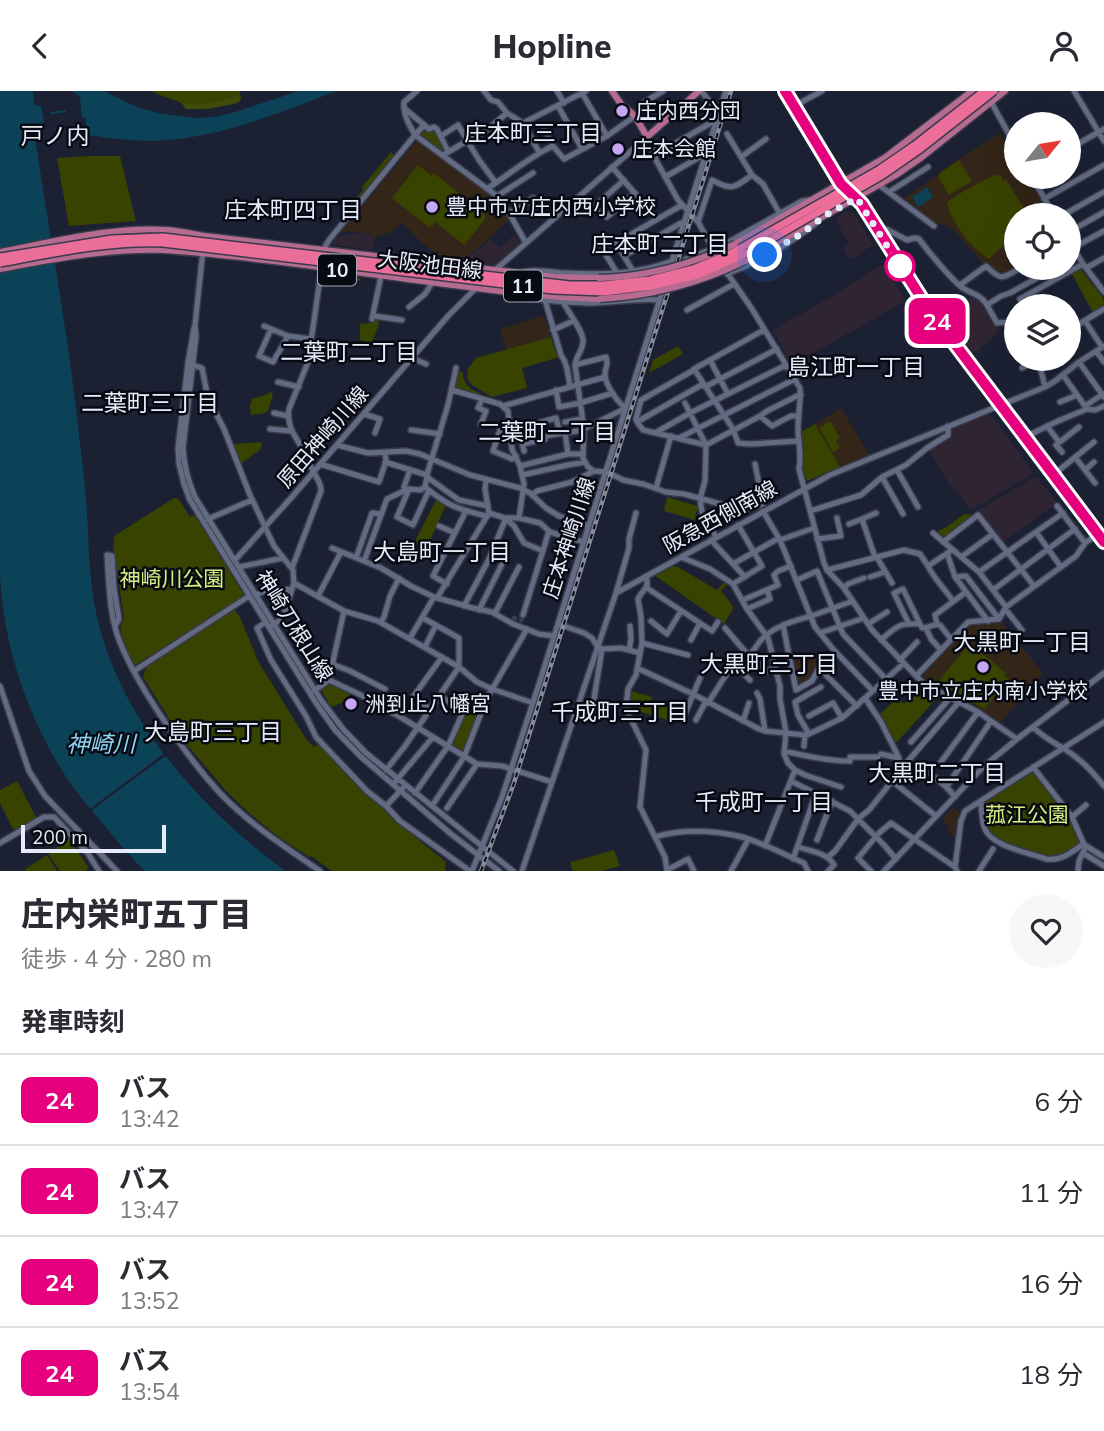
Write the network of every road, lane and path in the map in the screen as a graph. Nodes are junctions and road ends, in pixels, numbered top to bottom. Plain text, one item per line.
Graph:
1 (417, 91) edge
2 (484, 91) edge
3 (557, 91) edge
4 (612, 91) edge
5 (663, 91) edge
6 (700, 91) edge
7 (726, 91) edge
8 (785, 91) edge
9 (805, 91) edge
10 (822, 91) edge
11 (972, 91) edge
12 (985, 91) edge
13 (994, 91) edge
14 (1005, 91) edge
15 (1074, 91) edge
16 (584, 92) edge
17 (809, 98) junction
18 (991, 102) junction
19 (643, 103) dead end
20 (561, 104) junction
21 (794, 106) junction
22 (404, 108) junction
23 (507, 113) junction
24 (718, 116) junction
25 (635, 117) junction
26 (523, 124) junction
27 (423, 126) junction
28 (1004, 126) edge
29 (543, 127) dead end
30 (1101, 131) edge
31 (727, 134) dead end
32 (415, 135) junction
33 (440, 136) junction
34 (607, 136) junction
35 (647, 137) junction
36 (766, 139) dead end
37 (468, 140) junction
38 (1104, 141) edge
39 (1082, 142) edge
40 (552, 146) junction
41 (582, 149) junction
42 (539, 152) junction
43 (445, 153) junction
44 (706, 154) junction
45 (655, 155) junction
46 (741, 157) junction
47 (1104, 165) edge
48 (612, 167) junction
49 (928, 167) dead end
50 (533, 173) dead end
51 (752, 176) junction
52 (665, 177) junction
53 (624, 180) junction
54 (496, 183) junction
55 (841, 184) junction
56 (879, 185) junction
57 (488, 188) junction
58 (1039, 189) edge
59 (889, 193) junction
60 (1104, 193) edge
61 (497, 196) junction
62 (533, 198) dead end
63 (857, 198) junction
64 (815, 199) junction
65 (1045, 199) junction
66 (1047, 203) edge
67 (682, 205) junction
68 (1081, 205) edge
69 (688, 211) junction
70 (509, 212) junction
71 (1104, 212) edge
72 (780, 213) junction
73 (826, 215) junction
74 (698, 222) junction
75 (685, 223) junction
76 (1081, 225) edge
77 (934, 226) dead end
78 (1104, 231) edge
79 (879, 232) junction
80 (205, 236) junction
81 (526, 243) junction
82 (1081, 244) edge
83 (325, 249) junction
84 (603, 250) dead end
85 (713, 250) junction
86 (1, 253) edge
87 (203, 253) junction
88 (624, 256) junction
89 (1104, 258) edge
90 (686, 259) dead end
91 (1081, 260) edge
92 (672, 261) junction
93 (1084, 266) junction
94 (2, 267) edge
95 (322, 268) junction
96 (496, 270) junction
97 (633, 271) junction
98 (520, 273) junction
99 (617, 273) junction
100 (727, 274) junction
101 (381, 277) junction
102 (1004, 277) edge
103 (1033, 280) edge
104 (432, 283) junction
105 (734, 284) junction
106 (960, 285) junction
107 (475, 288) junction
108 (504, 291) junction
109 (1104, 292) edge
110 (1030, 294) edge
111 (545, 300) junction
112 (660, 300) junction
113 (563, 302) junction
114 (987, 305) junction
115 (409, 307) dead end
116 (1104, 309) edge
117 (687, 310) dead end
118 (402, 320) dead end
119 (573, 321) junction
120 (1085, 321) junction
121 (1004, 322) edge
122 (1081, 323) edge
123 (264, 326) dead end
124 (271, 329) junction
125 (553, 330) junction
126 (764, 330) junction
127 (288, 336) junction
128 (312, 339) junction
129 (1101, 348) edge
130 (777, 349) junction
131 (561, 355) junction
132 (412, 358) junction
133 (710, 360) junction
134 (1081, 361) edge
135 (575, 362) junction
136 (1104, 362) edge
137 (190, 364) junction
138 (426, 364) dead end
139 (786, 365) junction
140 (1081, 365) edge
141 (456, 368) dead end
142 (695, 370) junction
143 (1041, 371) edge
144 (1068, 371) edge
145 (1063, 375) junction
146 (605, 377) junction
147 (795, 379) junction
148 (720, 380) junction
149 (278, 382) dead end
150 (577, 385) junction
151 (704, 386) junction
152 (299, 387) junction
153 (570, 387) junction
154 (1045, 387) junction
155 (452, 390) junction
156 (556, 390) junction
157 (613, 393) junction
158 (728, 394) junction
159 (801, 395) junction
160 (1077, 395) junction
161 (1103, 395) edge
162 (482, 399) junction
163 (715, 401) junction
164 (1060, 402) dead end
165 (580, 403) junction
166 (685, 403) dead end
167 (503, 406) junction
168 (1001, 406) junction
169 (1104, 406) edge
170 (626, 408) junction
171 (1086, 408) junction
172 (274, 413) dead end
173 (690, 413) junction
174 (364, 414) junction
175 (723, 414) junction
176 (288, 416) junction
177 (760, 416) junction
178 (799, 416) junction
179 (582, 419) junction
180 (1061, 419) junction
181 (565, 422) dead end
182 (637, 422) junction
183 (481, 424) dead end
184 (367, 426) dead end
185 (948, 426) junction
186 (1047, 426) junction
187 (1079, 427) dead end
188 (697, 428) junction
189 (270, 429) dead end
190 (519, 429) junction
191 (584, 429) junction
192 (733, 429) junction
193 (411, 430) dead end
194 (510, 430) junction
195 (291, 431) junction
196 (562, 433) junction
197 (655, 433) junction
198 (1071, 433) junction
199 (440, 434) junction
200 (671, 436) junction
201 (1025, 437) junction
202 (679, 438) junction
203 (799, 441) junction
204 (1059, 442) junction
205 (1094, 442) dead end
206 (337, 445) junction
207 (706, 445) junction
208 (1062, 452) dead end
209 (385, 453) junction
210 (568, 454) junction
211 (583, 454) junction
212 (516, 456) junction
213 (1075, 457) junction
214 (432, 459) junction
215 (386, 462) junction
216 (1094, 462) dead end
217 (585, 463) junction
218 (320, 464) junction
219 (755, 464) dead end
220 (520, 465) junction
221 (410, 470) junction
222 (897, 470) junction
223 (1085, 470) junction
224 (594, 471) junction
225 (314, 472) junction
226 (607, 472) junction
227 (1053, 474) junction
228 (522, 475) junction
229 (427, 476) junction
230 (882, 477) junction
231 (486, 480) junction
232 (1095, 483) dead end
233 (407, 488) junction
234 (427, 488) junction
235 (656, 488) junction
236 (523, 489) junction
237 (804, 489) junction
238 (533, 495) junction
239 (700, 499) junction
240 (252, 500) junction
241 (488, 506) junction
242 (1058, 506) dead end
243 (918, 507) dead end
244 (466, 511) junction
245 (763, 511) junction
246 (810, 512) junction
247 (636, 513) dead end
248 (876, 513) dead end
249 (1063, 513) junction
250 (381, 514) junction
251 (903, 514) dead end
252 (488, 515) junction
253 (505, 518) junction
254 (519, 518) junction
255 (838, 518) dead end
256 (208, 519) junction
257 (862, 519) junction
258 (738, 524) junction
259 (849, 524) dead end
260 (439, 526) dead end
261 (589, 526) junction
262 (265, 528) junction
263 (814, 528) junction
264 (1075, 529) junction
265 (549, 531) junction
266 (1036, 532) junction
267 (455, 533) junction
268 (933, 533) dead end
269 (993, 534) junction
270 (1098, 534) junction
271 (714, 538) junction
272 (780, 539) junction
273 (817, 539) junction
274 (584, 542) junction
275 (943, 542) junction
276 (1104, 542) edge
277 (1085, 543) junction
278 (449, 546) junction
279 (332, 548) dead end
280 (1049, 549) junction
281 (543, 551) junction
282 (754, 551) junction
283 (341, 552) junction
284 (949, 552) junction
285 (1008, 552) junction
286 (107, 555) dead end
287 (464, 555) junction
288 (681, 557) junction
289 (875, 557) junction
290 (961, 557) junction
291 (283, 558) junction
292 (356, 558) junction
293 (235, 560) junction
294 (364, 561) junction
295 (503, 562) dead end
296 (733, 563) junction
297 (791, 566) junction
298 (928, 566) junction
299 (239, 567) junction
300 (519, 567) dead end
301 (1061, 567) junction
302 (292, 568) junction
303 (1020, 569) junction
304 (827, 570) junction
305 (886, 572) junction
306 (979, 572) junction
307 (646, 576) junction
308 (745, 577) junction
309 (955, 577) junction
310 (399, 578) junction
311 (797, 580) junction
312 (892, 583) dead end
313 (447, 584) junction
314 (733, 584) junction
315 (293, 586) junction
316 (1034, 586) junction
317 (647, 587) junction
318 (844, 587) junction
319 (767, 590) junction
320 (993, 590) junction
321 (966, 592) junction
322 (616, 593) junction
323 (253, 595) junction
324 (318, 596) junction
325 (435, 598) junction
326 (743, 600) junction
327 (853, 601) junction
328 (953, 601) junction
329 (464, 605) junction
330 (834, 608) junction
331 (1006, 608) junction
332 (747, 609) junction
333 (479, 610) junction
334 (344, 611) junction
335 (681, 611) junction
336 (887, 612) dead end
337 (495, 613) junction
338 (523, 615) dead end
339 (810, 616) junction
340 (502, 617) junction
341 (423, 618) junction
342 (513, 618) tunnel mouth
343 (864, 618) junction
344 (999, 619) junction
345 (651, 621) dead end
346 (988, 621) junction
347 (381, 622) junction
348 (718, 622) dead end
349 (700, 623) junction
350 (270, 624) junction
351 (558, 624) junction
352 (868, 624) junction
353 (909, 624) junction
354 (937, 624) junction
355 (436, 625) junction
356 (783, 625) junction
357 (631, 626) dead end
358 (841, 626) junction
359 (923, 626) junction
360 (725, 628) dead end
361 (527, 629) junction
362 (1022, 630) dead end
363 (820, 633) junction
364 (554, 636) junction
365 (765, 636) junction
366 (410, 638) junction
367 (951, 639) junction
368 (691, 640) dead end
369 (881, 640) junction
370 (917, 642) dead end
371 (642, 643) junction
372 (425, 647) junction
373 (600, 647) junction
374 (629, 650) junction
375 (941, 650) junction
376 (640, 653) junction
377 (688, 655) dead end
378 (750, 655) junction
379 (442, 657) junction
380 (902, 661) junction
381 (332, 664) junction
382 (734, 664) junction
383 (459, 667) junction
384 (775, 668) junction
385 (637, 669) junction
386 (134, 671) junction
387 (1104, 673) edge
388 (377, 674) dead end
389 (916, 676) junction
390 (700, 678) dead end
391 (886, 679) junction
392 (329, 680) junction
393 (750, 680) dead end
394 (374, 683) junction
395 (0, 686) edge
396 (821, 687) dead end
397 (385, 689) dead end
398 (492, 689) junction
399 (873, 691) junction
400 (313, 692) junction
401 (693, 694) junction
402 (757, 694) dead end
403 (439, 696) junction
404 (865, 698) junction
405 (950, 698) junction
406 (707, 702) junction
407 (959, 702) junction
408 (533, 703) junction
409 (749, 703) dead end
410 (318, 706) junction
411 (857, 706) junction
412 (430, 709) junction
413 (822, 709) junction
414 (592, 711) dead end
415 (978, 712) junction
416 (685, 714) dead end
417 (306, 716) junction
418 (842, 718) junction
419 (696, 720) dead end
420 (743, 721) junction
421 (991, 721) junction
422 (1104, 722) edge
423 (830, 724) junction
424 (417, 727) junction
425 (1033, 727) junction
426 (820, 728) junction
427 (765, 731) junction
428 (786, 732) junction
429 (807, 734) junction
430 (433, 737) junction
431 (1017, 739) junction
432 (911, 742) dead end
433 (448, 746) junction
434 (804, 746) dead end
435 (1062, 748) junction
436 (784, 751) junction
437 (464, 757) junction
438 (899, 758) junction
439 (908, 761) junction
440 (941, 762) dead end
441 (477, 764) junction
442 (1032, 767) junction
443 (511, 769) junction
444 (386, 770) junction
445 (795, 771) junction
446 (805, 775) junction
447 (791, 781) junction
448 (892, 781) junction
449 (396, 782) junction
450 (552, 782) junction
451 (801, 786) junction
452 (947, 786) junction
453 (1104, 786) edge
454 (841, 787) dead end
455 (402, 788) junction
456 (816, 793) junction
457 (413, 796) junction
458 (955, 797) junction
459 (832, 801) junction
460 (981, 801) junction
461 (1086, 805) dead end
462 (386, 806) junction
463 (432, 806) junction
464 (447, 808) dead end
465 (936, 816) junction
466 (1072, 817) junction
467 (858, 819) junction
468 (655, 837) junction
469 (877, 837) junction
470 (915, 839) junction
471 (748, 840) junction
472 (817, 840) dead end
473 (0, 843) edge
474 (1084, 845) junction
475 (483, 846) junction
476 (765, 846) junction
477 (798, 847) junction
478 (993, 849) dead end
479 (1083, 853) junction
480 (479, 856) junction
481 (828, 857) junction
482 (1104, 857) edge
483 (793, 859) junction
484 (896, 859) junction
485 (890, 865) junction
486 (1104, 866) edge
487 (956, 869) edge
488 (99, 871) edge
489 (117, 871) edge
490 (320, 871) edge
491 (471, 871) edge
492 (499, 871) edge
493 (513, 871) edge
494 (522, 871) edge
495 (667, 871) edge
496 (694, 871) edge
497 (731, 871) edge
498 (808, 871) edge
499 (828, 871) edge
500 (871, 871) edge
501 (884, 871) edge
502 (897, 871) edge
503 (979, 871) edge
504 (1078, 871) edge

1 - 22 street
2 - 23 street
3 - 20 street
4 - 25 main road
5 - 19 street
6 - 24 street
6 - 35 main road
7 - 24 street, 庄本神崎川線
8 - 21 main road
9 - 17 street
10 - 17 street
11 - 55 main road, 大阪池田線 / 10
12 - 18 street
12 - 86 highway, 11, bridge
13 - 94 highway, 11, bridge
14 - 18 main road, 大阪池田線 / 10
15 - 30 street
16 - 20 street
16 - 34 street
17 - 21 street
18 - 28 street
18 - 56 main road, 大阪池田線 / 10
20 - 26 street
20 - 41 street
21 - 55 main road
22 - 27 street
22 - 32 street
23 - 26 street
23 - 37 street
24 - 44 street, 庄本神崎川線
24 - 45 street
25 - 34 street
25 - 35 main road
26 - 42 street
27 - 32 street
27 - 33 street
29 - 40 street
30 - 38 street
30 - 39 street
31 - 46 street
32 - 43 street
32 - 83 street
33 - 37 street
33 - 43 street
34 - 41 street
35 - 45 street
35 - 48 street, 原田神崎川線
36 - 46 street
37 - 43 street
37 - 54 street
40 - 41 street
40 - 42 street
42 - 54 street
43 - 57 street
44 - 52 street
44 - 69 street, 庄本神崎川線
45 - 52 street
46 - 51 street
47 - 65 street
48 - 53 street
48 - 81 street, 原田神崎川線
49 - 59 street
50 - 61 street
51 - 72 street
51 - 74 street
52 - 67 street
53 - 53 street
54 - 57 street
55 - 63 main road
55 - 64 main road, 大阪池田線 / 10
56 - 59 street
56 - 63 main road, 大阪池田線 / 10
57 - 61 street
58 - 65 street
59 - 77 street
60 - 68 street
61 - 70 street
62 - 70 street
63 - 73 main road, 大阪池田線 / 10
63 - 79 main road
64 - 72 street
64 - 98 main road, 大阪池田線 / 10, bridge
65 - 66 street
67 - 69 street
67 - 88 street
69 - 74 street
69 - 75 street, 庄本神崎川線
70 - 81 street
71 - 76 street
72 - 85 street
73 - 100 street
73 - 108 main road, 大阪池田線 / 10, bridge
74 - 85 street
75 - 88 street
75 - 92 street, 庄本神崎川線
78 - 82 street
79 - 106 street
79 - 168 main road
80 - 83 main road, 大阪池田線 / 10
80 - 86 main road, 大阪池田線 / 10
80 - 87 street, 神崎刀根山線
81 - 96 street, 原田神崎川線
83 - 95 street
83 - 96 main road, 大阪池田線 / 10
84 - 99 street
85 - 90 street
85 - 100 street
87 - 94 main road, 大阪池田線 / 10
87 - 95 main road, 大阪池田線 / 10
87 - 137 street, 神崎刀根山線
88 - 97 street
89 - 93 street
91 - 93 street
92 - 97 street
92 - 112 street, 庄本神崎川線
93 - 109 street
93 - 110 street
95 - 101 main road, 大阪池田線 / 10
95 - 128 street
96 - 98 main road, 大阪池田線 / 10
96 - 107 street, 原田神崎川線
97 - 99 street
98 - 99 street
100 - 105 street
101 - 104 main road, 大阪池田線 / 10
101 - 118 street
102 - 106 street
103 - 114 street
104 - 107 main road, 大阪池田線 / 10
104 - 115 street
105 - 117 street
105 - 126 street
106 - 114 street
107 - 108 main road, 大阪池田線 / 10
107 - 132 street, 原田神崎川線
108 - 111 street
111 - 113 street
111 - 125 street
112 - 113 street
112 - 170 street, 庄本神崎川線
113 - 119 street
114 - 121 street
116 - 120 street
119 - 125 street
119 - 135 street
120 - 122 street
120 - 129 street
123 - 124 street
124 - 127 street
124 - 127 street
125 - 131 street
126 - 130 street
126 - 133 street
127 - 128 street
128 - 152 street
129 - 134 street, 阪急西側南線
129 - 136 street
130 - 139 street
130 - 148 street
131 - 135 street
131 - 153 street
132 - 138 street
132 - 174 street, 原田神崎川線
133 - 142 street
133 - 148 street
135 - 146 street
135 - 150 street
137 - 240 street
137 - 256 street, 神崎刀根山線
137 - 323 street, 神崎刀根山線
139 - 147 street
139 - 158 street
140 - 161 street
141 - 155 street
142 - 151 street
142 - 182 street
143 - 154 street
144 - 145 street, 阪急西側南線
145 - 154 street, 阪急西側南線
145 - 160 street
146 - 150 street
146 - 157 street
147 - 159 street
147 - 175 street
148 - 151 street
148 - 158 street
149 - 152 street
150 - 153 street
150 - 165 street
151 - 163 street
151 - 182 street
152 - 176 street
153 - 156 street
154 - 168 street, 阪急西側南線
155 - 162 street
155 - 199 street
156 - 165 street
156 - 167 street
157 - 165 street
157 - 170 street
158 - 163 street
159 - 177 street
159 - 178 street
160 - 164 street
160 - 171 street
161 - 171 street
162 - 167 street
162 - 183 street
163 - 173 street
163 - 175 street
165 - 179 street
166 - 173 street
167 - 194 street
168 - 185 street, 阪急西側南線
168 - 201 main road
169 - 171 street
170 - 191 street
170 - 226 street, 庄本神崎川線
171 - 180 street
172 - 176 street
173 - 188 street
173 - 197 street
174 - 184 street
174 - 206 street, 原田神崎川線
175 - 188 street
175 - 192 street
176 - 195 street
177 - 178 street
177 - 192 street
178 - 203 street
179 - 181 street
179 - 191 street
180 - 186 street
180 - 198 street
182 - 197 street
185 - 222 street
185 - 237 street, 阪急西側南線
186 - 201 street
186 - 204 street
187 - 198 street
188 - 202 street
188 - 207 street
189 - 195 street
190 - 194 street
190 - 196 street
190 - 196 street
191 - 196 street
191 - 211 street
192 - 203 street
192 - 207 street
193 - 199 street
194 - 212 street
194 - 212 street
195 - 225 street
196 - 210 street
197 - 200 street
198 - 204 street
199 - 214 street
200 - 202 street
200 - 235 street
201 - 227 main road
202 - 207 street
203 - 237 street
204 - 208 street
205 - 213 street
206 - 209 street
206 - 218 street, 原田神崎川線
207 - 239 street
209 - 214 street
209 - 215 street
210 - 211 street
210 - 220 street
211 - 217 street
212 - 220 street
213 - 223 street
213 - 227 street
214 - 229 street
214 - 231 street
215 - 218 street
215 - 221 street
216 - 223 street
217 - 224 street
217 - 228 street
218 - 225 street, 原田神崎川線
219 - 239 street
220 - 228 street
221 - 229 street
221 - 233 street
222 - 230 street
222 - 243 street
223 - 232 street
224 - 226 street
224 - 238 street
225 - 262 street, 原田神崎川線
225 - 302 street
226 - 235 street
226 - 261 street, 庄本神崎川線
227 - 270 main road
228 - 236 street
229 - 234 street
229 - 241 street
230 - 246 street
230 - 251 street
231 - 236 street
231 - 241 street
233 - 234 street
233 - 234 street
233 - 250 street
234 - 244 street
235 - 239 street
236 - 238 street
236 - 254 street
237 - 245 street, 阪急西側南線
237 - 246 street
238 - 261 street
239 - 271 street
240 - 256 street
240 - 262 street
241 - 252 street
242 - 249 street
244 - 252 street
244 - 267 street
245 - 258 street, 阪急西側南線
245 - 272 street
246 - 263 street
247 - 322 street
248 - 257 street
249 - 264 street
249 - 266 street
250 - 292 street
250 - 294 street
252 - 253 street
252 - 287 street
253 - 254 street
253 - 281 street
253 - 329 street
254 - 265 street
255 - 273 street
256 - 293 street, 神崎刀根山線
257 - 259 street
257 - 289 street
258 - 271 street, 阪急西側南線
258 - 282 street
260 - 267 street
261 - 274 street, 庄本神崎川線
262 - 291 street
262 - 293 street, 原田神崎川線
263 - 272 street
263 - 273 street
264 - 277 street
264 - 280 street
265 - 274 street
265 - 281 street
266 - 280 street
266 - 285 street
267 - 278 street
268 - 275 street
269 - 275 street
269 - 285 street
269 - 290 street
270 - 276 main road
270 - 277 street
271 - 288 street, 阪急西側南線
271 - 296 street
272 - 282 street
272 - 297 street
273 - 304 street
274 - 351 street, 庄本神崎川線
275 - 284 street
277 - 301 street
278 - 287 street
278 - 313 street
279 - 283 street
280 - 301 street
280 - 303 street
281 - 338 street
282 - 296 street
282 - 308 street
283 - 292 street
283 - 324 street
284 - 290 street
284 - 298 street
284 - 309 street
285 - 303 street
285 - 306 street
286 - 386 street
287 - 313 street
288 - 307 street, 阪急西側南線
288 - 314 street
289 - 298 street
289 - 304 street
289 - 305 street
290 - 306 street
291 - 299 street
291 - 302 street
292 - 294 street
293 - 299 street, 神崎刀根山線
294 - 310 street
295 - 333 street
296 - 308 street
297 - 311 street
297 - 319 street
298 - 328 street
299 - 323 street, 神崎刀根山線
300 - 337 street
301 - 316 street
302 - 315 street
303 - 316 street
303 - 320 street
304 - 318 street
305 - 312 street
305 - 318 street
306 - 320 street
307 - 317 street
307 - 322 street, 阪急西側南線
308 - 314 street
309 - 321 street
309 - 344 street
310 - 325 street
310 - 347 street
311 - 330 street
311 - 339 street
313 - 325 street
314 - 326 street
315 - 323 street
315 - 324 street
315 - 350 street
316 - 331 street
317 - 335 street
317 - 371 street
318 - 327 street
319 - 326 street
319 - 332 street
320 - 331 street
321 - 328 street
321 - 346 street
322 - 373 street
323 - 350 street, 神崎刀根山線
323 - 386 street
324 - 334 street
325 - 329 street
325 - 341 street
326 - 332 street
327 - 330 street
327 - 343 street
328 - 354 street
329 - 333 street
330 - 339 street
330 - 358 street
331 - 344 street
331 - 362 street
332 - 365 street
333 - 337 street
334 - 347 street
334 - 381 street
335 - 345 street
335 - 349 street
336 - 352 street
337 - 340 street
339 - 356 street
339 - 363 street
340 - 342 street
340 - 361 street
341 - 355 street
341 - 366 street
343 - 352 street
343 - 358 street
344 - 346 street
346 - 367 street
347 - 366 street
348 - 349 street
349 - 368 street
350 - 400 street, 神崎刀根山線
350 - 417 street
351 - 364 street, 庄本神崎川線
351 - 373 street
352 - 369 street
353 - 359 street
353 - 359 street
353 - 369 street
354 - 359 street
354 - 367 street
355 - 372 street
355 - 383 street
356 - 365 street
356 - 411 street
357 - 374 street
358 - 363 street
358 - 391 street
359 - 375 street
360 - 378 street
361 - 364 street
361 - 398 street
363 - 399 street
364 - 408 street, 庄本神崎川線
365 - 378 street
365 - 384 street
366 - 372 street
367 - 375 street
369 - 380 street
370 - 380 street
371 - 376 street
371 - 377 street
372 - 379 street
373 - 374 street
373 - 414 street
373 - 450 street
374 - 376 street
375 - 389 street
376 - 385 street
378 - 382 street
378 - 384 street
379 - 383 street
379 - 412 street
380 - 389 street
380 - 391 street
381 - 392 street
381 - 394 street
382 - 393 street
382 - 406 street
383 - 398 street
383 - 403 street
384 - 428 street
385 - 401 street
385 - 468 street
386 - 490 street
387 - 425 street
388 - 394 street
389 - 405 street
390 - 401 street
391 - 399 street
392 - 400 street
392 - 424 street
394 - 397 street
395 - 489 street
396 - 429 street
398 - 408 street
398 - 437 street
399 - 404 street
400 - 410 street, 神崎刀根山線
400 - 444 street, 神崎刀根山線
401 - 406 street
401 - 416 street
402 - 427 street
403 - 412 street
403 - 433 street
404 - 411 street
404 - 438 street
405 - 407 street
405 - 432 street
406 - 419 street
406 - 420 street
407 - 415 street
407 - 439 street
408 - 443 street, 庄本神崎川線
409 - 420 street
410 - 417 street
410 - 449 street, 神崎刀根山線
411 - 418 street
412 - 424 street
413 - 418 street
413 - 423 street
413 - 426 street
415 - 421 street
415 - 440 street
417 - 462 street
418 - 423 street
420 - 427 street
421 - 431 street
421 - 452 street
422 - 435 street
423 - 426 street
424 - 430 street
424 - 444 street
425 - 431 street
425 - 435 street
426 - 429 street
427 - 428 street
428 - 429 street
428 - 436 street
429 - 434 street
430 - 433 street
430 - 449 street
431 - 458 street
433 - 437 street
433 - 457 street
435 - 442 street
435 - 453 street
436 - 438 street
436 - 445 street
437 - 441 street
437 - 463 street
438 - 439 street
439 - 448 street
439 - 452 street
441 - 443 street
441 - 464 street
442 - 460 street
442 - 466 street
443 - 450 street
443 - 475 street, 庄本神崎川線
444 - 449 street, 神崎刀根山線
445 - 446 street
445 - 447 street
446 - 451 street
446 - 454 street
447 - 451 street
447 - 476 street
448 - 465 street
448 - 467 street
449 - 455 street, 神崎刀根山線
450 - 494 street
451 - 456 street
452 - 458 street
455 - 457 street, 神崎刀根山線
455 - 462 street
456 - 459 street
456 - 477 street
457 - 463 street, 神崎刀根山線
457 - 480 street, 神崎刀根山線
458 - 465 street
459 - 467 street
459 - 472 street
460 - 474 street
460 - 487 street
461 - 466 street
462 - 491 street
463 - 475 street, 神崎刀根山線
465 - 470 street
466 - 474 street
467 - 469 street
467 - 481 street
468 - 471 street
468 - 495 street
469 - 470 street
469 - 484 street
469 - 500 street
470 - 484 street
470 - 487 street
471 - 476 street
471 - 497 street
473 - 488 street
474 - 479 street
474 - 482 street
475 - 480 street, 庄本神崎川線
475 - 493 street, 神崎刀根山線
476 - 483 street
477 - 481 street
477 - 483 street
478 - 503 street
479 - 486 street
479 - 504 street
480 - 491 street, 庄本神崎川線
480 - 492 street, 神崎刀根山線
481 - 499 street
483 - 498 street
484 - 485 street
485 - 501 street
485 - 502 street
495 - 496 street

